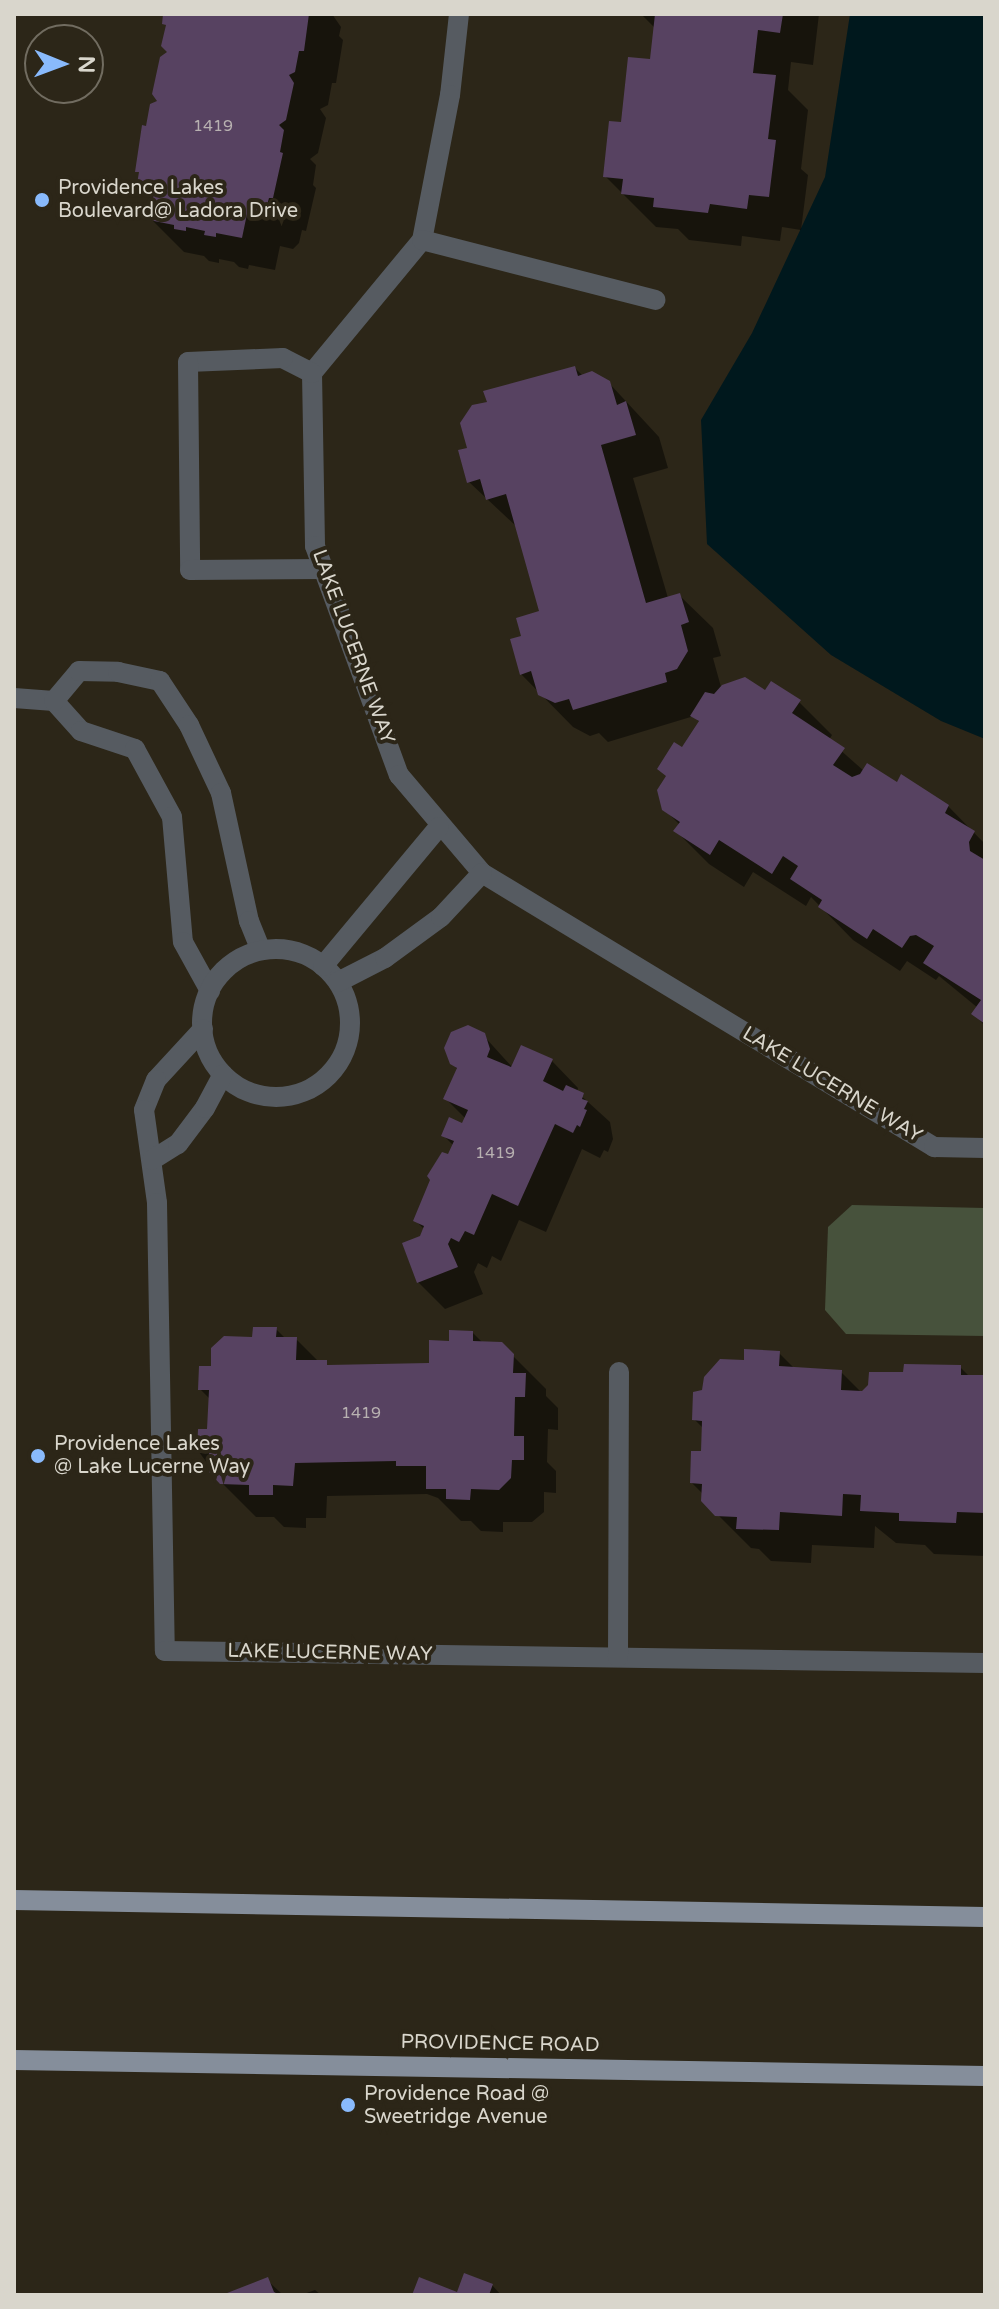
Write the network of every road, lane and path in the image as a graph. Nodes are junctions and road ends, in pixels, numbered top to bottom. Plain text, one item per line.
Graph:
1 (459, 14) edge
2 (422, 240) junction
3 (655, 300) dead end
4 (312, 373) junction
5 (323, 569) junction
6 (14, 698) edge
7 (54, 701) junction
8 (439, 827) junction
9 (482, 873) junction
10 (261, 950) junction
11 (323, 966) junction
12 (338, 982) junction
13 (210, 991) junction
14 (203, 1029) junction
15 (223, 1074) junction
16 (985, 1148) edge
17 (152, 1160) junction
18 (619, 1372) dead end
19 (618, 1657) junction
20 (985, 1663) edge
21 (14, 1900) edge
22 (985, 1917) edge
23 (14, 2060) edge
24 (985, 2076) edge

1 - 2 street
2 - 3 street
2 - 4 street
4 - 5 street, LAKE LUCERNE WAY
4 - 5 street
5 - 8 street, LAKE LUCERNE WAY
6 - 7 street
7 - 10 street
7 - 13 street
8 - 9 street, LAKE LUCERNE WAY
8 - 11 street
9 - 12 street
9 - 16 street, LAKE LUCERNE WAY
10 - 11 street
10 - 13 street
11 - 12 street
12 - 15 street
13 - 14 street
14 - 15 street
14 - 17 street, LAKE LUCERNE WAY
15 - 17 street
17 - 19 street, LAKE LUCERNE WAY
18 - 19 street
19 - 20 street, LAKE LUCERNE WAY
21 - 22 main road
23 - 24 main road, PROVIDENCE ROAD

